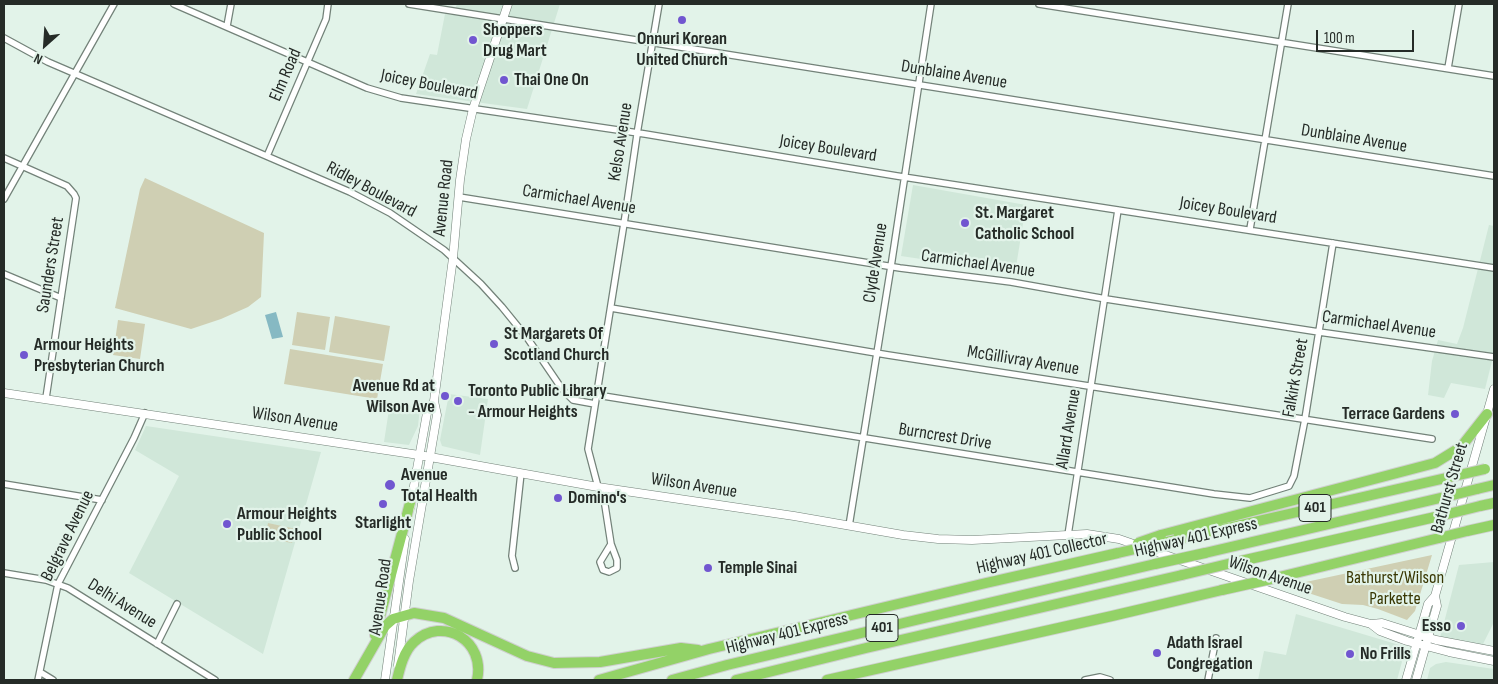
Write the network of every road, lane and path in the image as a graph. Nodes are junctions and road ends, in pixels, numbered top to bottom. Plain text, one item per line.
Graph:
1 (114, 4) edge
2 (174, 4) edge
3 (231, 4) edge
4 (328, 4) edge
5 (409, 4) edge
6 (508, 4) edge
7 (659, 4) edge
8 (931, 4) edge
9 (1039, 4) edge
10 (1288, 4) edge
11 (1459, 4) edge
12 (503, 18) junction
13 (227, 26) junction
14 (4, 38) edge
15 (652, 42) junction
16 (1282, 42) junction
17 (308, 62) junction
18 (1448, 68) junction
19 (74, 74) junction
20 (1494, 76) edge
21 (919, 85) junction
22 (473, 109) junction
23 (637, 133) junction
24 (1265, 140) junction
25 (267, 156) junction
26 (4, 158) edge
27 (23, 166) junction
28 (1494, 176) edge
29 (905, 177) junction
30 (459, 197) junction
31 (4, 199) edge
32 (1118, 210) junction
33 (624, 222) junction
34 (1250, 229) junction
35 (1333, 243) junction
36 (453, 258) junction
37 (891, 266) junction
38 (1494, 268) edge
39 (4, 274) edge
40 (61, 298) junction
41 (1106, 299) junction
42 (611, 308) junction
43 (1319, 332) junction
44 (877, 352) junction
45 (1494, 356) edge
46 (1092, 386) junction
47 (1494, 389) edge
48 (4, 393) edge
49 (596, 395) junction
50 (46, 398) junction
51 (434, 401) junction
52 (595, 404) junction
53 (145, 413) junction
54 (1487, 414) junction
55 (1305, 419) junction
56 (863, 439) junction
57 (1432, 439) dead end
58 (419, 455) junction
59 (431, 457) junction
60 (1489, 468) edge
61 (521, 473) junction
62 (1078, 473) junction
63 (4, 484) edge
64 (1494, 485) edge
65 (1288, 486) joint
66 (598, 487) junction
67 (102, 500) junction
68 (410, 503) junction
69 (1494, 503) edge
70 (1494, 525) edge
71 (849, 526) junction
72 (1068, 534) junction
73 (611, 544) dead end
74 (1114, 552) junction
75 (515, 568) dead end
76 (4, 573) edge
77 (58, 584) junction
78 (1435, 596) junction
79 (177, 604) dead end
80 (405, 614) junction
81 (393, 619) junction
82 (1371, 624) junction
83 (1419, 634) junction
84 (1216, 638) dead end
85 (1428, 638) junction
86 (1417, 643) junction
87 (158, 644) junction
88 (1426, 646) junction
89 (370, 651) junction
90 (704, 651) junction
91 (1494, 651) edge
92 (1494, 662) edge
93 (40, 672) junction
94 (38, 680) edge
95 (53, 680) edge
96 (215, 680) edge
97 (354, 680) edge
98 (385, 680) edge
99 (396, 680) edge
100 (477, 680) edge
101 (599, 680) edge
102 (672, 680) edge
103 (736, 680) edge
104 (827, 680) edge
105 (1085, 680) edge
106 (1110, 680) edge
107 (1208, 680) edge
108 (1406, 680) edge
109 (1416, 680) edge

1 - 19 street
2 - 13 street, Joicey Boulevard
3 - 13 street
4 - 17 street, Elm Road
5 - 12 street, Dunblaine Avenue
6 - 12 main road, Avenue Road
7 - 15 street, Kelso Avenue
8 - 21 street, Clyde Avenue
9 - 16 street
10 - 16 street
11 - 18 street
12 - 15 street, Dunblaine Avenue
12 - 22 main road, Avenue Road
13 - 17 street, Joicey Boulevard
14 - 19 street, Ridley Boulevard
15 - 21 street, Dunblaine Avenue
15 - 23 street, Kelso Avenue
16 - 18 street
16 - 24 street
17 - 22 street, Joicey Boulevard
17 - 25 street, Elm Road
18 - 20 street
19 - 25 street, Ridley Boulevard
19 - 27 street
21 - 24 street, Dunblaine Avenue
21 - 29 street, Clyde Avenue
22 - 23 street, Joicey Boulevard
22 - 30 main road, Avenue Road
23 - 29 street, Joicey Boulevard
23 - 33 street, Kelso Avenue
24 - 28 street, Dunblaine Avenue
24 - 34 street
25 - 36 street, Ridley Boulevard
26 - 27 street, Saunders Street
27 - 31 street
27 - 40 street, Saunders Street
29 - 32 street, Joicey Boulevard
29 - 37 street, Clyde Avenue
30 - 33 street, Carmichael Avenue
30 - 36 main road, Avenue Road
32 - 34 street, Joicey Boulevard
32 - 41 street, Allard Avenue
33 - 37 street, Carmichael Avenue
33 - 42 street, Kelso Avenue
34 - 35 street, Joicey Boulevard
35 - 38 street, Joicey Boulevard
35 - 43 street, Falkirk Street
36 - 51 main road, Avenue Road
36 - 52 street, Ridley Boulevard
37 - 41 street, Carmichael Avenue
37 - 44 street, Clyde Avenue
39 - 40 street
40 - 50 street, Saunders Street
41 - 43 street, Carmichael Avenue
41 - 46 street, Allard Avenue
42 - 44 street, McGillivray Avenue
42 - 49 street, Kelso Avenue
43 - 45 street, Carmichael Avenue
43 - 55 street, Falkirk Street
44 - 46 street, McGillivray Avenue
44 - 56 street, Clyde Avenue
46 - 55 street, McGillivray Avenue
46 - 62 street, Allard Avenue
47 - 54 main road, Bathurst Street
48 - 50 main road, Wilson Avenue
49 - 52 street, Kelso Avenue
49 - 56 street, Burncrest Drive
50 - 53 main road, Wilson Avenue
51 - 58 main road, Avenue Road
51 - 59 main road, Avenue Road
52 - 66 street
53 - 58 main road, Wilson Avenue
53 - 67 street, Belgrave Avenue
54 - 74 highway, bridge
54 - 78 main road, Bathurst Street
55 - 57 street, McGillivray Avenue
55 - 65 street, Falkirk Street
56 - 62 street, Burncrest Drive
56 - 71 street, Clyde Avenue
58 - 59 main road, Wilson Avenue
58 - 68 main road, Avenue Road
59 - 61 main road, Wilson Avenue
59 - 80 main road, Avenue Road
60 - 74 highway, Highway 401 Collector / 401, bridge
61 - 66 main road, Wilson Avenue
61 - 75 street
62 - 65 street, Burncrest Drive
62 - 72 street, Allard Avenue
63 - 67 street
64 - 102 highway, Highway 401 Express / 401, bridge
66 - 71 main road, Wilson Avenue
66 - 73 street
67 - 77 street, Belgrave Avenue
68 - 81 main road, Avenue Road
68 - 89 highway
69 - 103 highway, Highway 401 Express / 401, bridge
70 - 104 highway, 401, bridge
71 - 72 main road, Wilson Avenue
72 - 82 main road, Wilson Avenue
74 - 90 highway, Highway 401 Collector / 401
76 - 77 street, Delhi Avenue
77 - 87 street, Delhi Avenue
77 - 93 street, Belgrave Avenue
78 - 83 main road, Bathurst Street
78 - 85 main road, Bathurst Street
79 - 87 street
80 - 81 highway
80 - 90 highway
80 - 99 main road, Avenue Road
81 - 89 highway
81 - 98 main road, Avenue Road
82 - 83 main road, Wilson Avenue
82 - 86 main road, Wilson Avenue
83 - 85 main road, Wilson Avenue
83 - 86 main road, Bathurst Street
84 - 107 street
85 - 88 main road, Bathurst Street
85 - 91 main road, Wilson Avenue
86 - 88 main road, Wilson Avenue
86 - 108 main road, Bathurst Street
87 - 96 street, Delhi Avenue
88 - 92 main road, Wilson Avenue
88 - 109 main road, Bathurst Street
89 - 97 highway
90 - 101 highway, Highway 401 Collector / 401
93 - 94 street, Belgrave Avenue
93 - 95 street
99 - 100 highway
105 - 106 street

